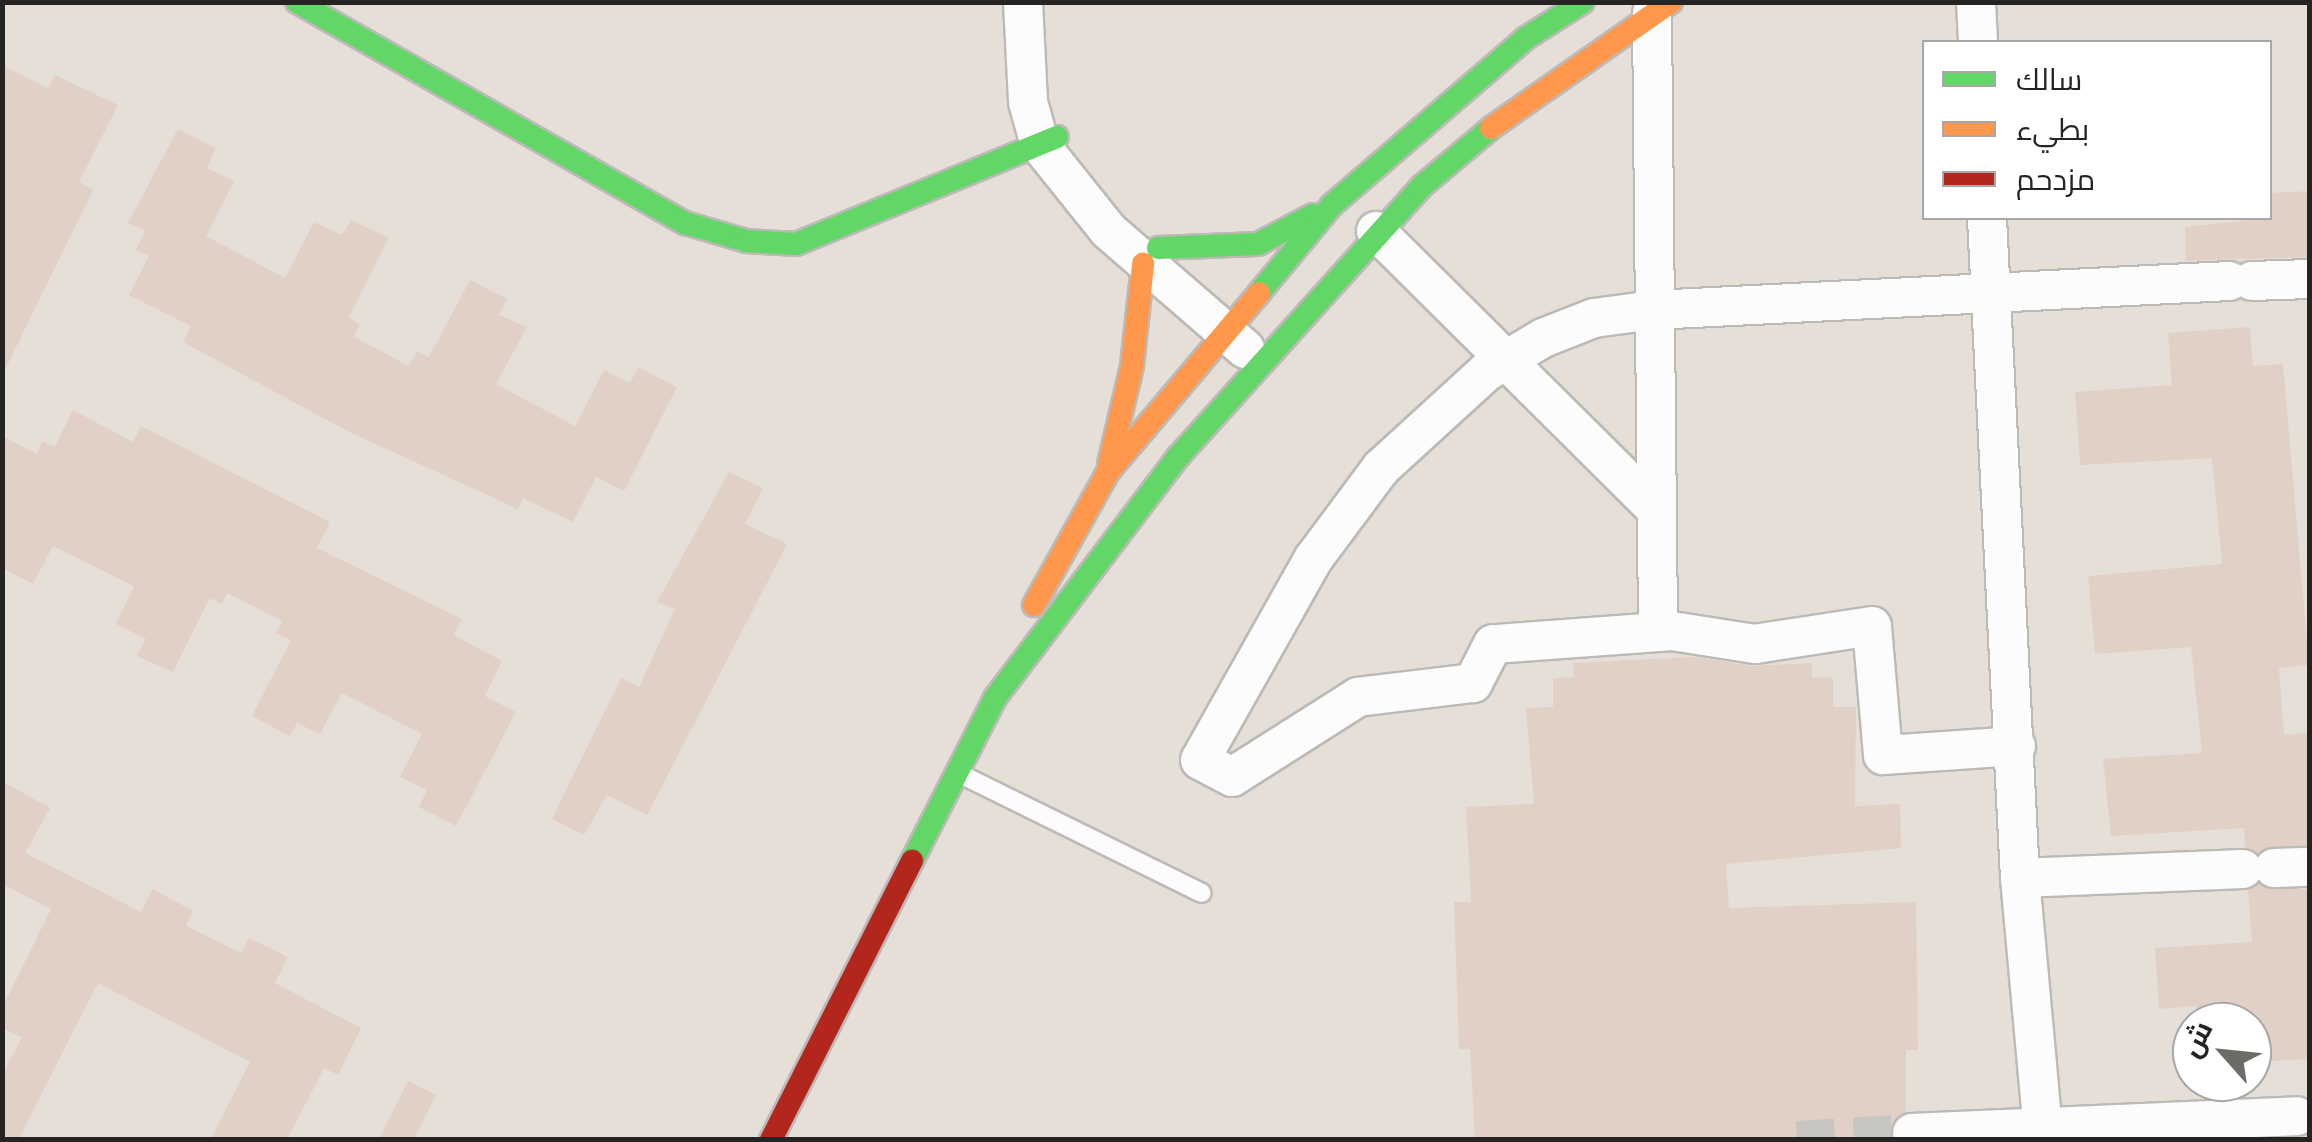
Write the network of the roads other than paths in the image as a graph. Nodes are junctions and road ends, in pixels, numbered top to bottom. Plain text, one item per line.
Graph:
1 (296, 2) edge
2 (1024, 2) edge
3 (1583, 2) edge
4 (1976, 2) edge
5 (1662, 8) edge
6 (1978, 40) edge
7 (1048, 141) junction
8 (1332, 205) junction
9 (1987, 220) edge
10 (1376, 231) junction
11 (1151, 256) junction
12 (2310, 279) edge
13 (1991, 290) junction
14 (1653, 310) junction
15 (1233, 324) junction
16 (1268, 349) junction
17 (1508, 359) junction
18 (1108, 472) junction
19 (1654, 506) junction
20 (1658, 632) junction
21 (995, 698) junction
22 (2016, 746) junction
23 (953, 770) junction
24 (2276, 868) edge
25 (2020, 878) junction
26 (1202, 893) dead end
27 (2297, 1116) dead end
28 (1912, 1133) dead end
29 (2044, 1133) edge
30 (771, 1140) edge

1 - 7 street
2 - 7 street
3 - 8 street
4 - 6 street
5 - 10 street
5 - 14 street
7 - 11 street
8 - 11 street
8 - 15 street
9 - 13 street
10 - 16 street
10 - 17 street
11 - 15 street
11 - 18 street
12 - 13 street
13 - 14 street
13 - 22 street
14 - 17 street
14 - 19 street
15 - 16 street
15 - 18 street
16 - 21 street
17 - 19 street
17 - 20 street
18 - 21 street
19 - 20 street
20 - 22 street
21 - 23 street
22 - 25 street
23 - 26 lane
23 - 30 street
24 - 25 street
25 - 29 street
27 - 29 street
28 - 29 street

